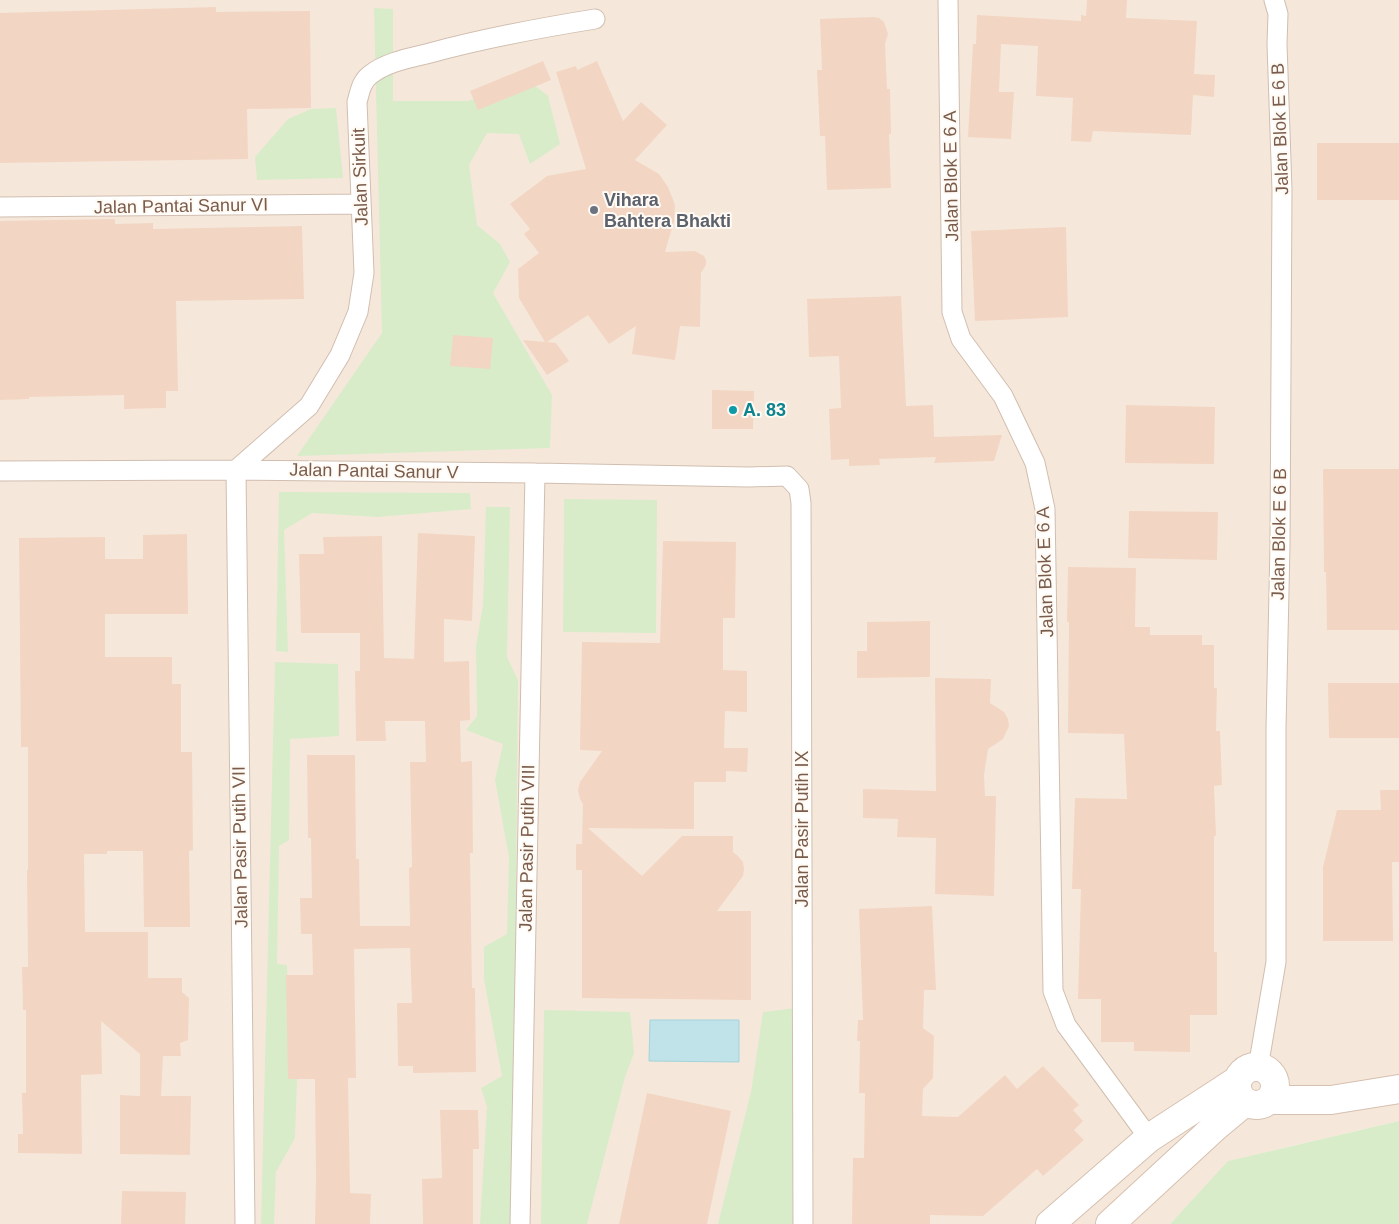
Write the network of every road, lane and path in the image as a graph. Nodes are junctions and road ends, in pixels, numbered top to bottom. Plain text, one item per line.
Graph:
1 (948, 0) edge
2 (1274, 0) edge
3 (595, 19) dead end
4 (361, 204) junction
5 (0, 207) edge
6 (0, 470) edge
7 (236, 470) junction
8 (535, 472) junction
9 (749, 477) joint
10 (1252, 1087) junction
11 (1399, 1089) edge
12 (1149, 1138) junction
13 (244, 1224) edge
14 (520, 1224) edge
15 (804, 1224) edge
16 (1050, 1224) edge
17 (1110, 1224) edge

1 - 12 street, Jalan Blok E 6 A
2 - 10 street, Jalan Blok E 6 B
3 - 4 street, Jalan Sirkuit
4 - 5 street, Jalan Pantai Sanur VI
4 - 7 street, Jalan Sirkuit
6 - 7 street, Jalan Pantai Sanur V
7 - 8 street, Jalan Pantai Sanur V
7 - 13 street, Jalan Pasir Putih VII
8 - 9 street, Jalan Pantai Sanur V
8 - 14 street, Jalan Pasir Putih VIII
9 - 15 street, Jalan Pasir Putih IX
10 - 11 street
10 - 12 street
10 - 17 street
12 - 16 street

